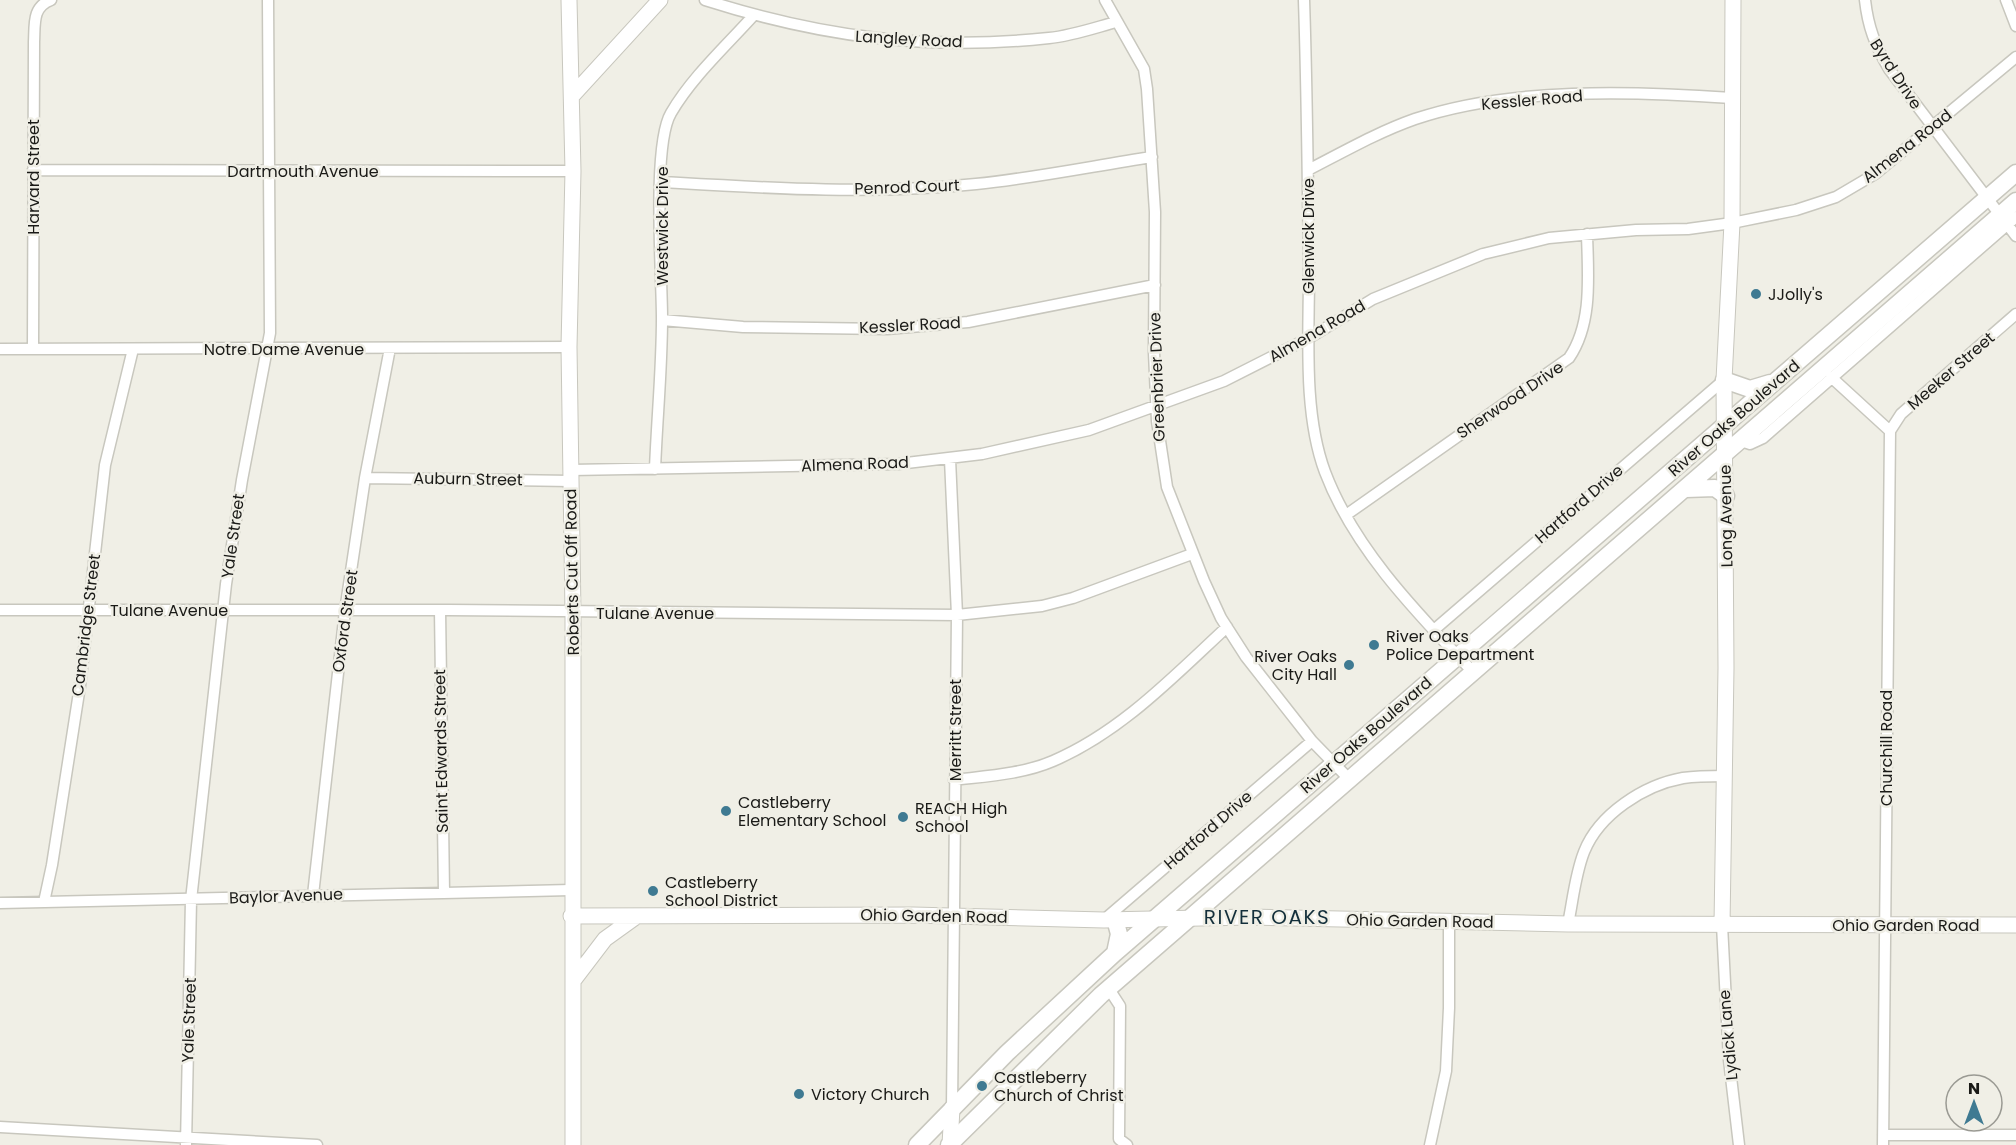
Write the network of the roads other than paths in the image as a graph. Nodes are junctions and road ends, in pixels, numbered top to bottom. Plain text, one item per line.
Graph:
1 (51, 0) edge
2 (268, 0) edge
3 (569, 0) edge
4 (660, 0) edge
5 (705, 0) edge
6 (1105, 0) edge
7 (1733, 0) edge
8 (1865, 0) edge
9 (2006, 0) edge
10 (1308, 1) edge
11 (753, 16) junction
12 (1116, 22) junction
13 (2016, 26) edge
14 (2016, 57) edge
15 (572, 96) junction
16 (1732, 98) junction
17 (1932, 126) junction
18 (1152, 157) junction
19 (33, 170) junction
20 (1308, 170) junction
21 (268, 171) junction
22 (573, 171) junction
23 (2016, 173) edge
24 (661, 182) junction
25 (1988, 197) junction
26 (2016, 201) edge
27 (2009, 218) edge
28 (1732, 223) junction
29 (1587, 234) junction
30 (2016, 236) edge
31 (1155, 285) junction
32 (1881, 290) junction
33 (1900, 310) junction
34 (2016, 314) edge
35 (662, 320) junction
36 (1309, 338) junction
37 (569, 347) junction
38 (33, 348) junction
39 (268, 348) junction
40 (390, 348) junction
41 (0, 349) edge
42 (133, 349) junction
43 (1831, 377) junction
44 (1724, 380) junction
45 (1776, 381) junction
46 (1156, 407) junction
47 (1724, 426) junction
48 (1890, 431) junction
49 (1741, 441) junction
50 (1725, 455) junction
51 (950, 459) junction
52 (655, 468) junction
53 (571, 475) junction
54 (365, 478) junction
55 (1686, 489) junction
56 (1726, 496) junction
57 (1346, 515) junction
58 (1192, 554) junction
59 (224, 609) junction
60 (0, 610) edge
61 (88, 610) junction
62 (440, 610) junction
63 (345, 611) junction
64 (573, 613) junction
65 (957, 615) junction
66 (1227, 627) junction
67 (1435, 629) junction
68 (1457, 656) junction
69 (1473, 672) junction
70 (1312, 741) junction
71 (1332, 764) junction
72 (1725, 776) junction
73 (954, 780) junction
74 (1350, 780) junction
75 (1250, 836) junction
76 (571, 890) junction
77 (444, 892) junction
78 (313, 895) junction
79 (1213, 898) junction
80 (191, 900) junction
81 (44, 902) junction
82 (0, 903) edge
83 (571, 916) junction
84 (637, 916) junction
85 (955, 916) junction
86 (1155, 919) junction
87 (1189, 919) junction
88 (1109, 920) junction
89 (1449, 922) junction
90 (1568, 924) junction
91 (1722, 925) junction
92 (2016, 925) edge
93 (1885, 926) junction
94 (1139, 933) junction
95 (1115, 953) junction
96 (573, 981) junction
97 (1105, 992) junction
98 (952, 1108) junction
99 (0, 1127) edge
100 (2016, 1135) edge
101 (1883, 1140) edge
102 (186, 1142) edge
103 (317, 1145) edge
104 (573, 1145) edge
105 (917, 1145) edge
106 (949, 1145) edge
107 (1127, 1145) edge
108 (1430, 1145) edge
109 (1739, 1145) edge

1 - 19 street, Harvard Street
2 - 21 street, Yale Street
3 - 15 street, Roberts Cut Off Road
4 - 15 street
5 - 11 street, Langley Road
6 - 12 street, Greenbrier Drive
7 - 16 street, Long Avenue
8 - 17 street, Byrd Drive
9 - 13 street
10 - 20 street, Glenwick Drive
11 - 12 street, Langley Road
11 - 24 street, Westwick Drive
12 - 18 street, Greenbrier Drive
14 - 17 street, Almena Road
15 - 22 street, Roberts Cut Off Road
16 - 20 street, Kessler Road
16 - 28 street, Long Avenue
17 - 25 street, Byrd Drive
17 - 28 street, Almena Road
18 - 24 street, Penrod Court
18 - 31 street, Greenbrier Drive
19 - 21 street, Dartmouth Avenue
19 - 38 street, Harvard Street
20 - 36 street, Glenwick Drive
21 - 22 street, Dartmouth Avenue
21 - 39 street, Yale Street
22 - 37 street, Roberts Cut Off Road
23 - 25 main road, River Oaks Boulevard
24 - 35 street, Westwick Drive
25 - 27 street, Byrd Drive
25 - 32 main road, River Oaks Boulevard
26 - 27 main road, River Oaks Boulevard
27 - 30 street, Byrd Drive
27 - 33 main road, River Oaks Boulevard
28 - 29 street, Almena Road
28 - 44 street, Long Avenue
29 - 36 street, Almena Road
29 - 57 street, Sherwood Drive
31 - 35 street, Kessler Road
31 - 46 street, Greenbrier Drive
32 - 33 main road
32 - 45 main road, River Oaks Boulevard
33 - 43 street, River Oaks Boulevard
33 - 49 main road, River Oaks Boulevard
34 - 48 street, Meeker Street
35 - 52 street, Westwick Drive
36 - 46 street, Almena Road
36 - 57 street, Glenwick Drive
37 - 40 street, Notre Dame Avenue
37 - 53 street, Roberts Cut Off Road
38 - 41 street, Notre Dame Avenue
38 - 42 street, Notre Dame Avenue
39 - 40 street, Notre Dame Avenue
39 - 42 street, Notre Dame Avenue
39 - 59 street, Yale Street
40 - 54 street, Oxford Street
42 - 61 street, Cambridge Street
43 - 48 street
43 - 49 street, River Oaks Boulevard
44 - 45 main road
44 - 47 street, Long Avenue
44 - 67 street, Hartford Drive
45 - 47 main road, River Oaks Boulevard
46 - 51 street, Almena Road
46 - 58 street, Greenbrier Drive
47 - 50 street, Long Avenue
47 - 68 main road, River Oaks Boulevard
48 - 93 street, Churchill Road
49 - 50 main road, River Oaks Boulevard
50 - 55 main road, River Oaks Boulevard
50 - 56 street, Long Avenue
51 - 52 street, Almena Road
51 - 65 street, Merritt Street
52 - 53 street, Almena Road
53 - 54 street, Auburn Street
53 - 64 street, Roberts Cut Off Road
54 - 63 street, Oxford Street
55 - 56 main road
55 - 69 main road, River Oaks Boulevard
56 - 72 street, Long Avenue
57 - 67 street, Glenwick Drive
58 - 65 street, Tulane Avenue
58 - 66 street, Greenbrier Drive
59 - 61 street, Tulane Avenue
59 - 63 street, Tulane Avenue
59 - 80 street, Yale Street
60 - 61 street, Tulane Avenue
61 - 81 street, Cambridge Street
62 - 63 street, Tulane Avenue
62 - 64 street, Tulane Avenue
62 - 77 street, Saint Edwards Street
63 - 78 street, Oxford Street
64 - 65 street, Tulane Avenue
64 - 76 street, Roberts Cut Off Road
65 - 73 street, Merritt Street
66 - 70 street, Greenbrier Drive
66 - 73 street
67 - 68 street, Glenwick Drive
68 - 69 street, Glenwick Drive
68 - 71 main road, River Oaks Boulevard
69 - 74 main road, River Oaks Boulevard
70 - 71 street, Greenbrier Drive
70 - 88 street, Hartford Drive
71 - 74 street, Greenbrier Drive
71 - 75 main road, River Oaks Boulevard
72 - 90 street
72 - 91 street, Long Avenue
73 - 85 street, Merritt Street
74 - 79 main road, River Oaks Boulevard
75 - 79 main road
75 - 86 main road, River Oaks Boulevard
76 - 77 street, Baylor Avenue
76 - 83 street, Roberts Cut Off Road
77 - 78 street, Baylor Avenue
78 - 80 street, Baylor Avenue
79 - 87 main road, River Oaks Boulevard
80 - 81 street, Baylor Avenue
80 - 102 street, Yale Street
81 - 82 street, Baylor Avenue
83 - 84 street, Ohio Garden Road
83 - 96 street, Roberts Cut Off Road
84 - 85 street, Ohio Garden Road
84 - 96 street
85 - 88 street, Ohio Garden Road
85 - 98 street, Merritt Street
86 - 87 street, Ohio Garden Road
86 - 88 street, Ohio Garden Road
86 - 94 main road, River Oaks Boulevard
87 - 89 street, Ohio Garden Road
87 - 97 main road, River Oaks Boulevard
88 - 95 main road
89 - 90 street, Ohio Garden Road
89 - 108 street
90 - 91 street, Ohio Garden Road
91 - 93 street, Ohio Garden Road
91 - 109 street, Lydick Lane
92 - 93 street, Ohio Garden Road
93 - 101 street, Churchill Road
94 - 95 main road, River Oaks Boulevard
94 - 97 main road
95 - 98 main road, River Oaks Boulevard
96 - 104 street, Roberts Cut Off Road
97 - 106 main road, River Oaks Boulevard
97 - 107 street
98 - 105 main road, River Oaks Boulevard
98 - 106 street, Merritt Street
99 - 102 street
100 - 101 street
102 - 103 street

